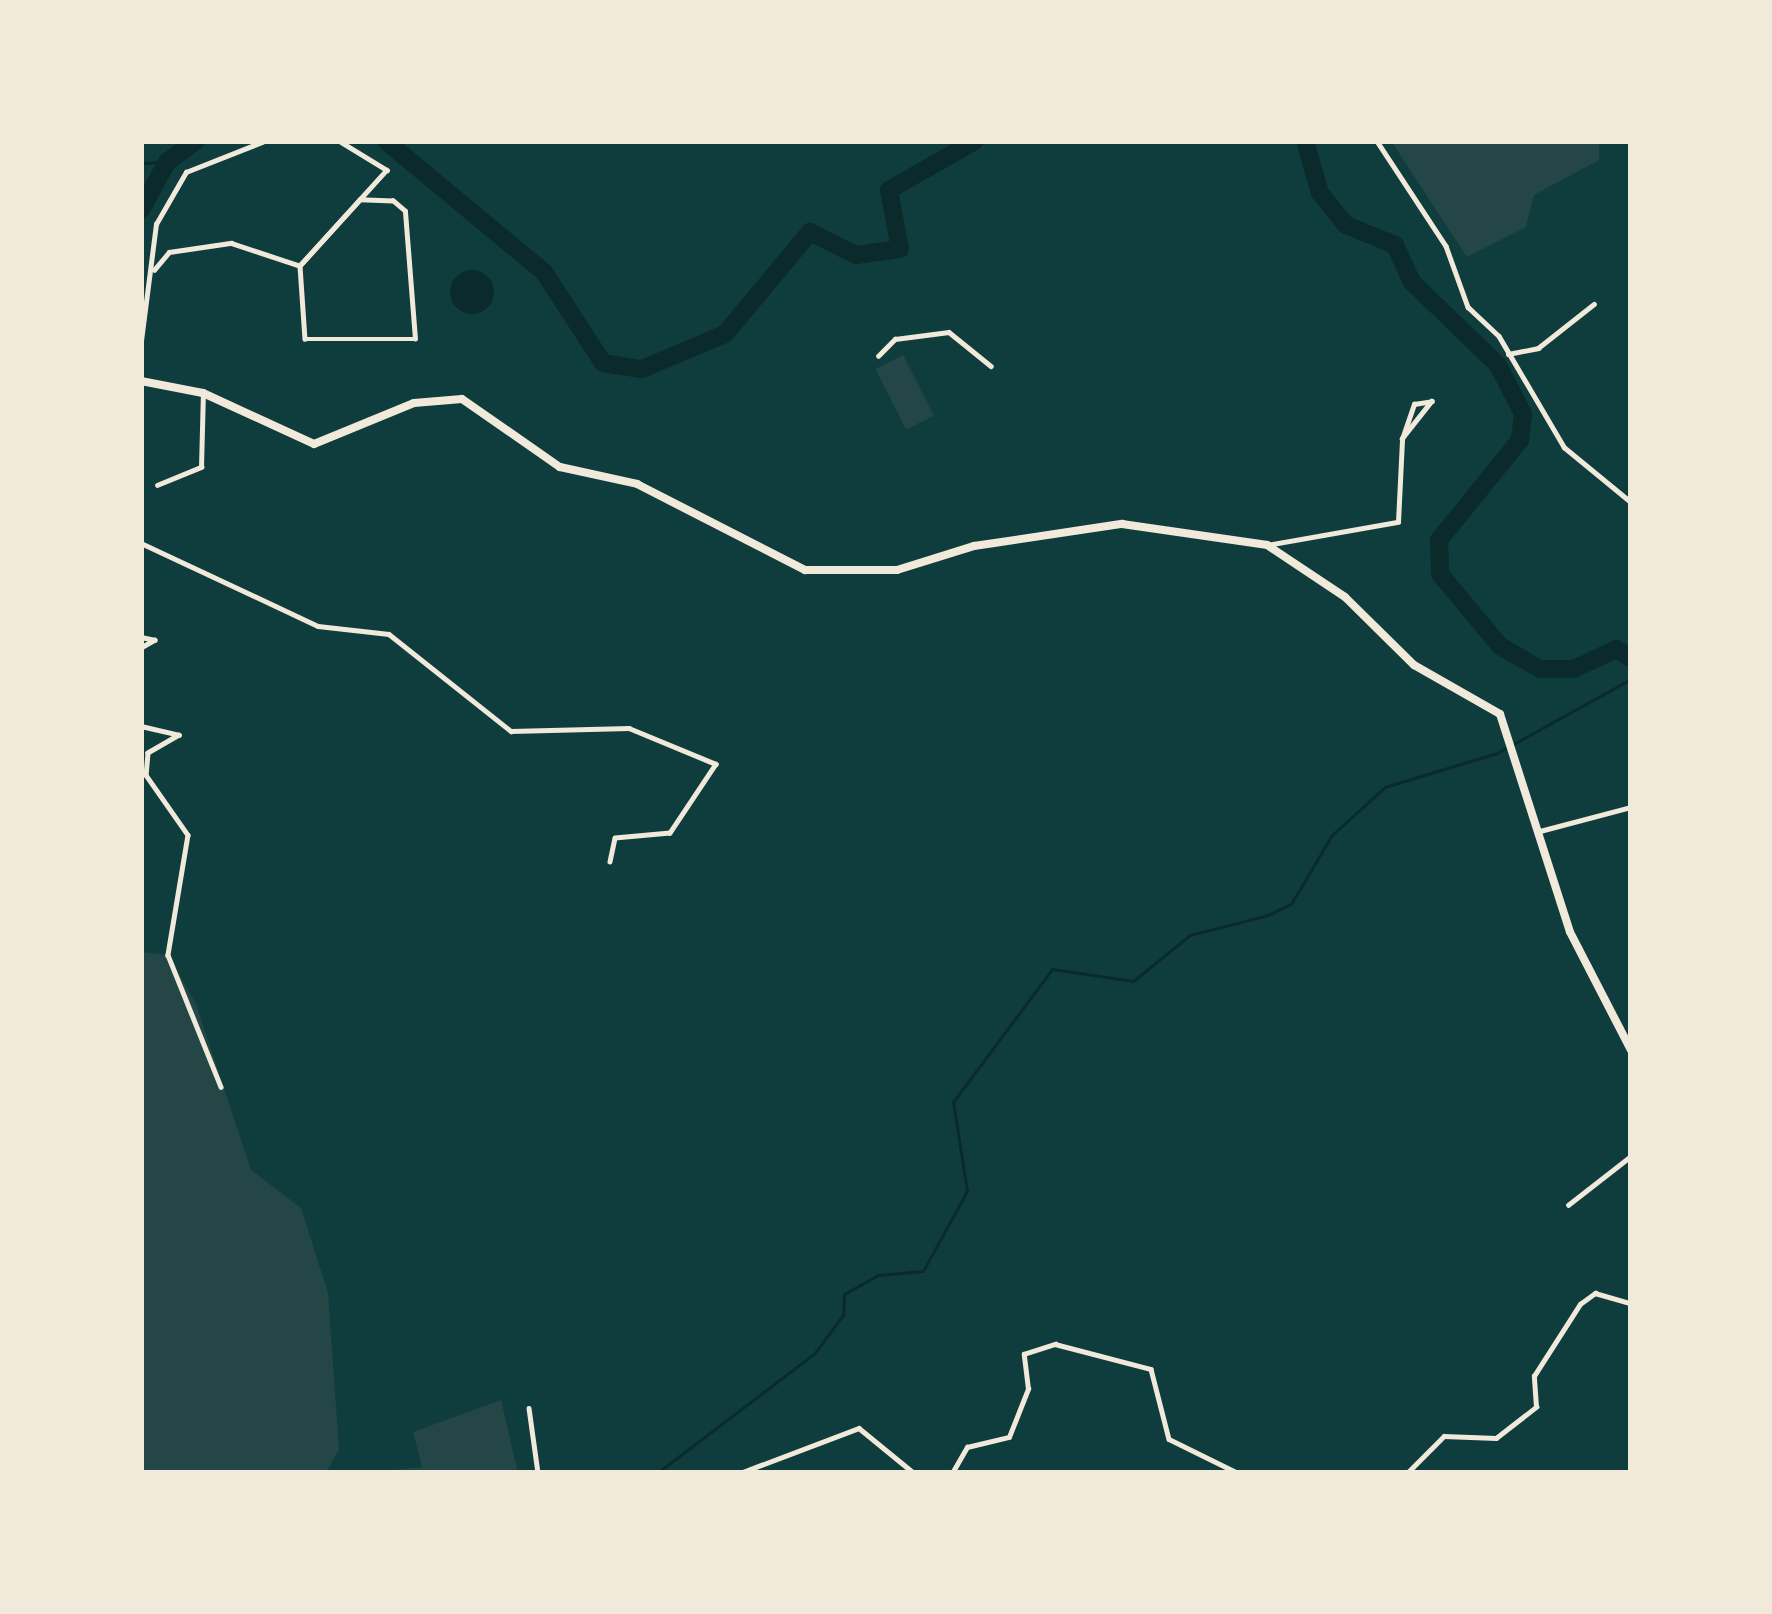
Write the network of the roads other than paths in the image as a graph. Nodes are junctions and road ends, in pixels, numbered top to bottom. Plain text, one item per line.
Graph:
1 (1377, 141) edge
2 (299, 266) junction
3 (154, 270) junction
4 (1594, 304) dead end
5 (141, 341) edge
6 (1508, 354) junction
7 (878, 356) dead end
8 (991, 366) dead end
9 (141, 381) edge
10 (203, 392) junction
11 (1402, 439) junction
12 (157, 485) dead end
13 (1631, 502) edge
14 (141, 543) edge
15 (1267, 545) junction
16 (141, 637) edge
17 (141, 648) edge
18 (141, 680) edge
19 (141, 691) edge
20 (141, 726) edge
21 (1631, 807) edge
22 (1540, 831) junction
23 (610, 861) dead end
24 (1631, 1050) edge
25 (221, 1087) dead end
26 (1631, 1156) edge
27 (1568, 1205) dead end
28 (1631, 1303) edge
29 (529, 1408) dead end
30 (538, 1473) edge
31 (740, 1473) edge
32 (914, 1473) edge
33 (952, 1473) edge
34 (1238, 1473) edge
35 (1407, 1473) edge

1 - 6 street
2 - 2 street
2 - 3 street
2 - 3 street
3 - 5 street
4 - 6 street
6 - 13 street
7 - 8 street
9 - 10 main road
10 - 12 street
10 - 15 main road
11 - 11 street
11 - 15 street
14 - 23 street
15 - 22 main road
16 - 17 street
18 - 19 street
20 - 25 street
21 - 22 street
22 - 24 main road
26 - 27 street
28 - 35 street
29 - 30 street
31 - 32 street
33 - 34 street

